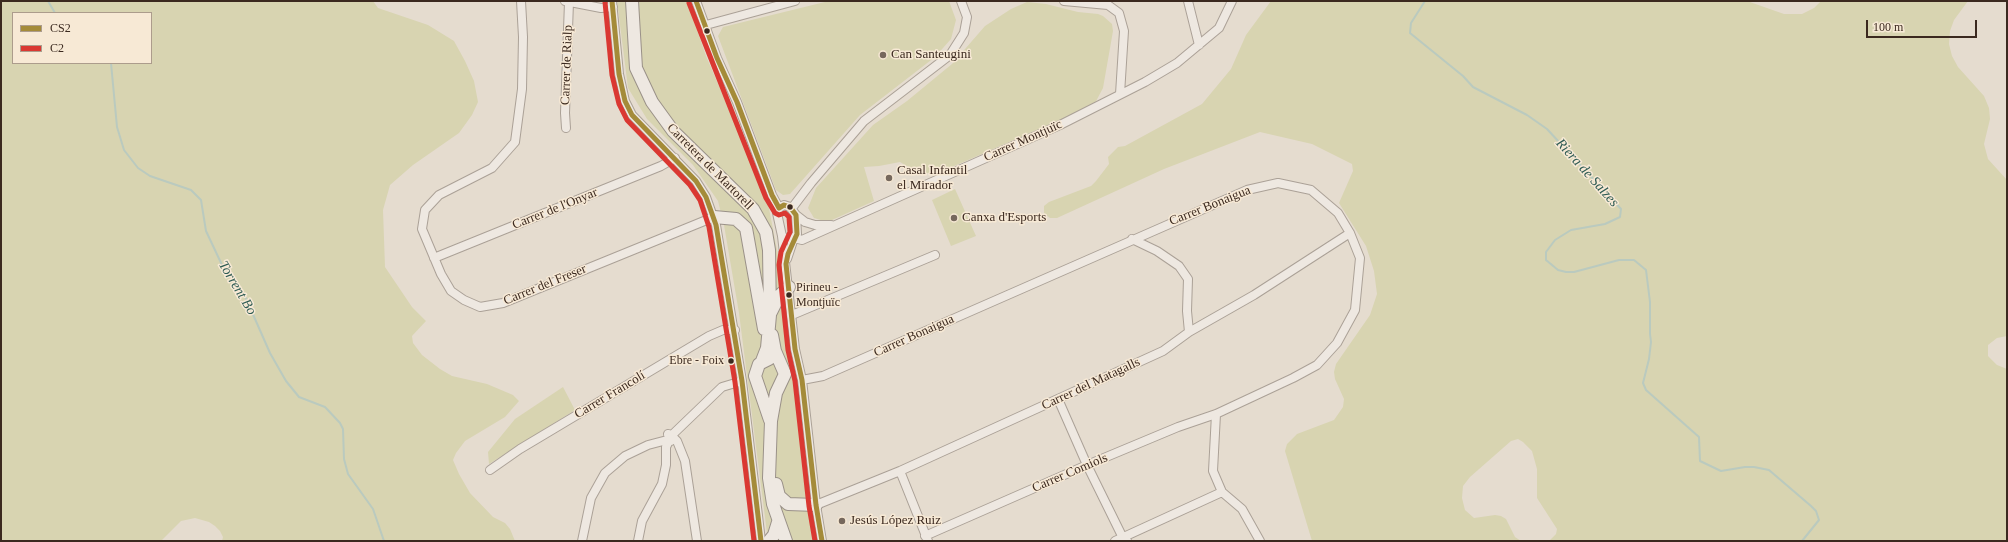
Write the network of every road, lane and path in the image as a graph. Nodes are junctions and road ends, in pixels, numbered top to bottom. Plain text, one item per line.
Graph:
1 (521, 1) edge
2 (567, 1) edge
3 (632, 1) edge
4 (638, 1) edge
5 (696, 1) edge
6 (795, 1) edge
7 (961, 1) edge
8 (1064, 1) edge
9 (1188, 1) edge
10 (1232, 1) edge
11 (613, 4) edge
12 (706, 25) junction
13 (1199, 45) junction
14 (643, 82) junction
15 (1120, 94) junction
16 (566, 128) dead end
17 (675, 158) junction
18 (779, 208) junction
19 (794, 212) junction
20 (714, 216) junction
21 (840, 223) junction
22 (1350, 233) junction
23 (782, 236) junction
24 (794, 238) junction
25 (1132, 239) junction
26 (935, 255) dead end
27 (434, 258) junction
28 (786, 264) junction
29 (789, 288) junction
30 (770, 315) junction
31 (792, 315) junction
32 (734, 330) junction
33 (1189, 332) junction
34 (767, 339) junction
35 (762, 361) junction
36 (780, 362) junction
37 (802, 380) junction
38 (742, 381) junction
39 (782, 383) junction
40 (759, 384) junction
41 (1058, 399) junction
42 (1216, 414) junction
43 (771, 421) junction
44 (670, 439) junction
45 (770, 454) junction
46 (1087, 465) junction
47 (490, 470) dead end
48 (900, 472) junction
49 (1222, 492) junction
50 (816, 505) junction
51 (778, 522) junction
52 (926, 538) edge
53 (1122, 540) edge
54 (582, 541) edge
55 (638, 541) edge
56 (697, 541) edge
57 (761, 541) edge
58 (769, 541) edge
59 (786, 541) edge
60 (822, 541) edge
61 (1260, 541) edge

1 - 27 street, Carrer del Freser
2 - 11 street
2 - 16 street, Carrer de Rialp
3 - 14 main road, Carretera de Martorell
4 - 14 main road
5 - 12 street
6 - 12 street
7 - 19 street
8 - 15 street
9 - 13 street
10 - 13 street, Carrer Montjuïc
11 - 17 street
12 - 18 street
13 - 15 street, Carrer Montjuïc
14 - 30 main road, Carretera de Martorell
15 - 21 street, Carrer Montjuïc
17 - 20 street
17 - 27 street, Carrer de l'Onyar
18 - 19 street
18 - 23 street
19 - 21 street
19 - 24 street
20 - 27 street, Carrer del Freser
20 - 32 street
20 - 34 main road
21 - 24 street, Carrer Montjuïc
22 - 25 street, Carrer Bonaigua
22 - 33 street, Carrer del Matagalls
22 - 42 street, Carrer Bonaigua
23 - 24 street, Carrer Montjuïc
23 - 28 street
24 - 28 street
25 - 33 street
25 - 37 street, Carrer Bonaigua
26 - 31 street
28 - 29 street
29 - 30 main road
29 - 31 street
30 - 34 main road, Carretera de Martorell
30 - 36 main road
31 - 37 street
32 - 38 street
32 - 47 street, Carrer Francolí
33 - 41 street, Carrer del Matagalls
34 - 35 main road, Carretera de Martorell
35 - 36 main road
35 - 40 main road
36 - 39 main road
37 - 50 street
38 - 44 street
38 - 57 street
39 - 40 main road
39 - 43 main road
40 - 43 main road
41 - 46 street
41 - 48 street, Carrer del Matagalls
42 - 46 street, Carrer Comiols
42 - 49 street
43 - 45 main road
44 - 54 street
44 - 55 street
44 - 56 street
45 - 50 main road
45 - 51 main road
46 - 52 street, Carrer Comiols
46 - 53 street
48 - 50 street, Carrer del Matagalls
48 - 52 street
49 - 53 street
49 - 61 street
50 - 60 street
51 - 58 main road
51 - 59 main road

